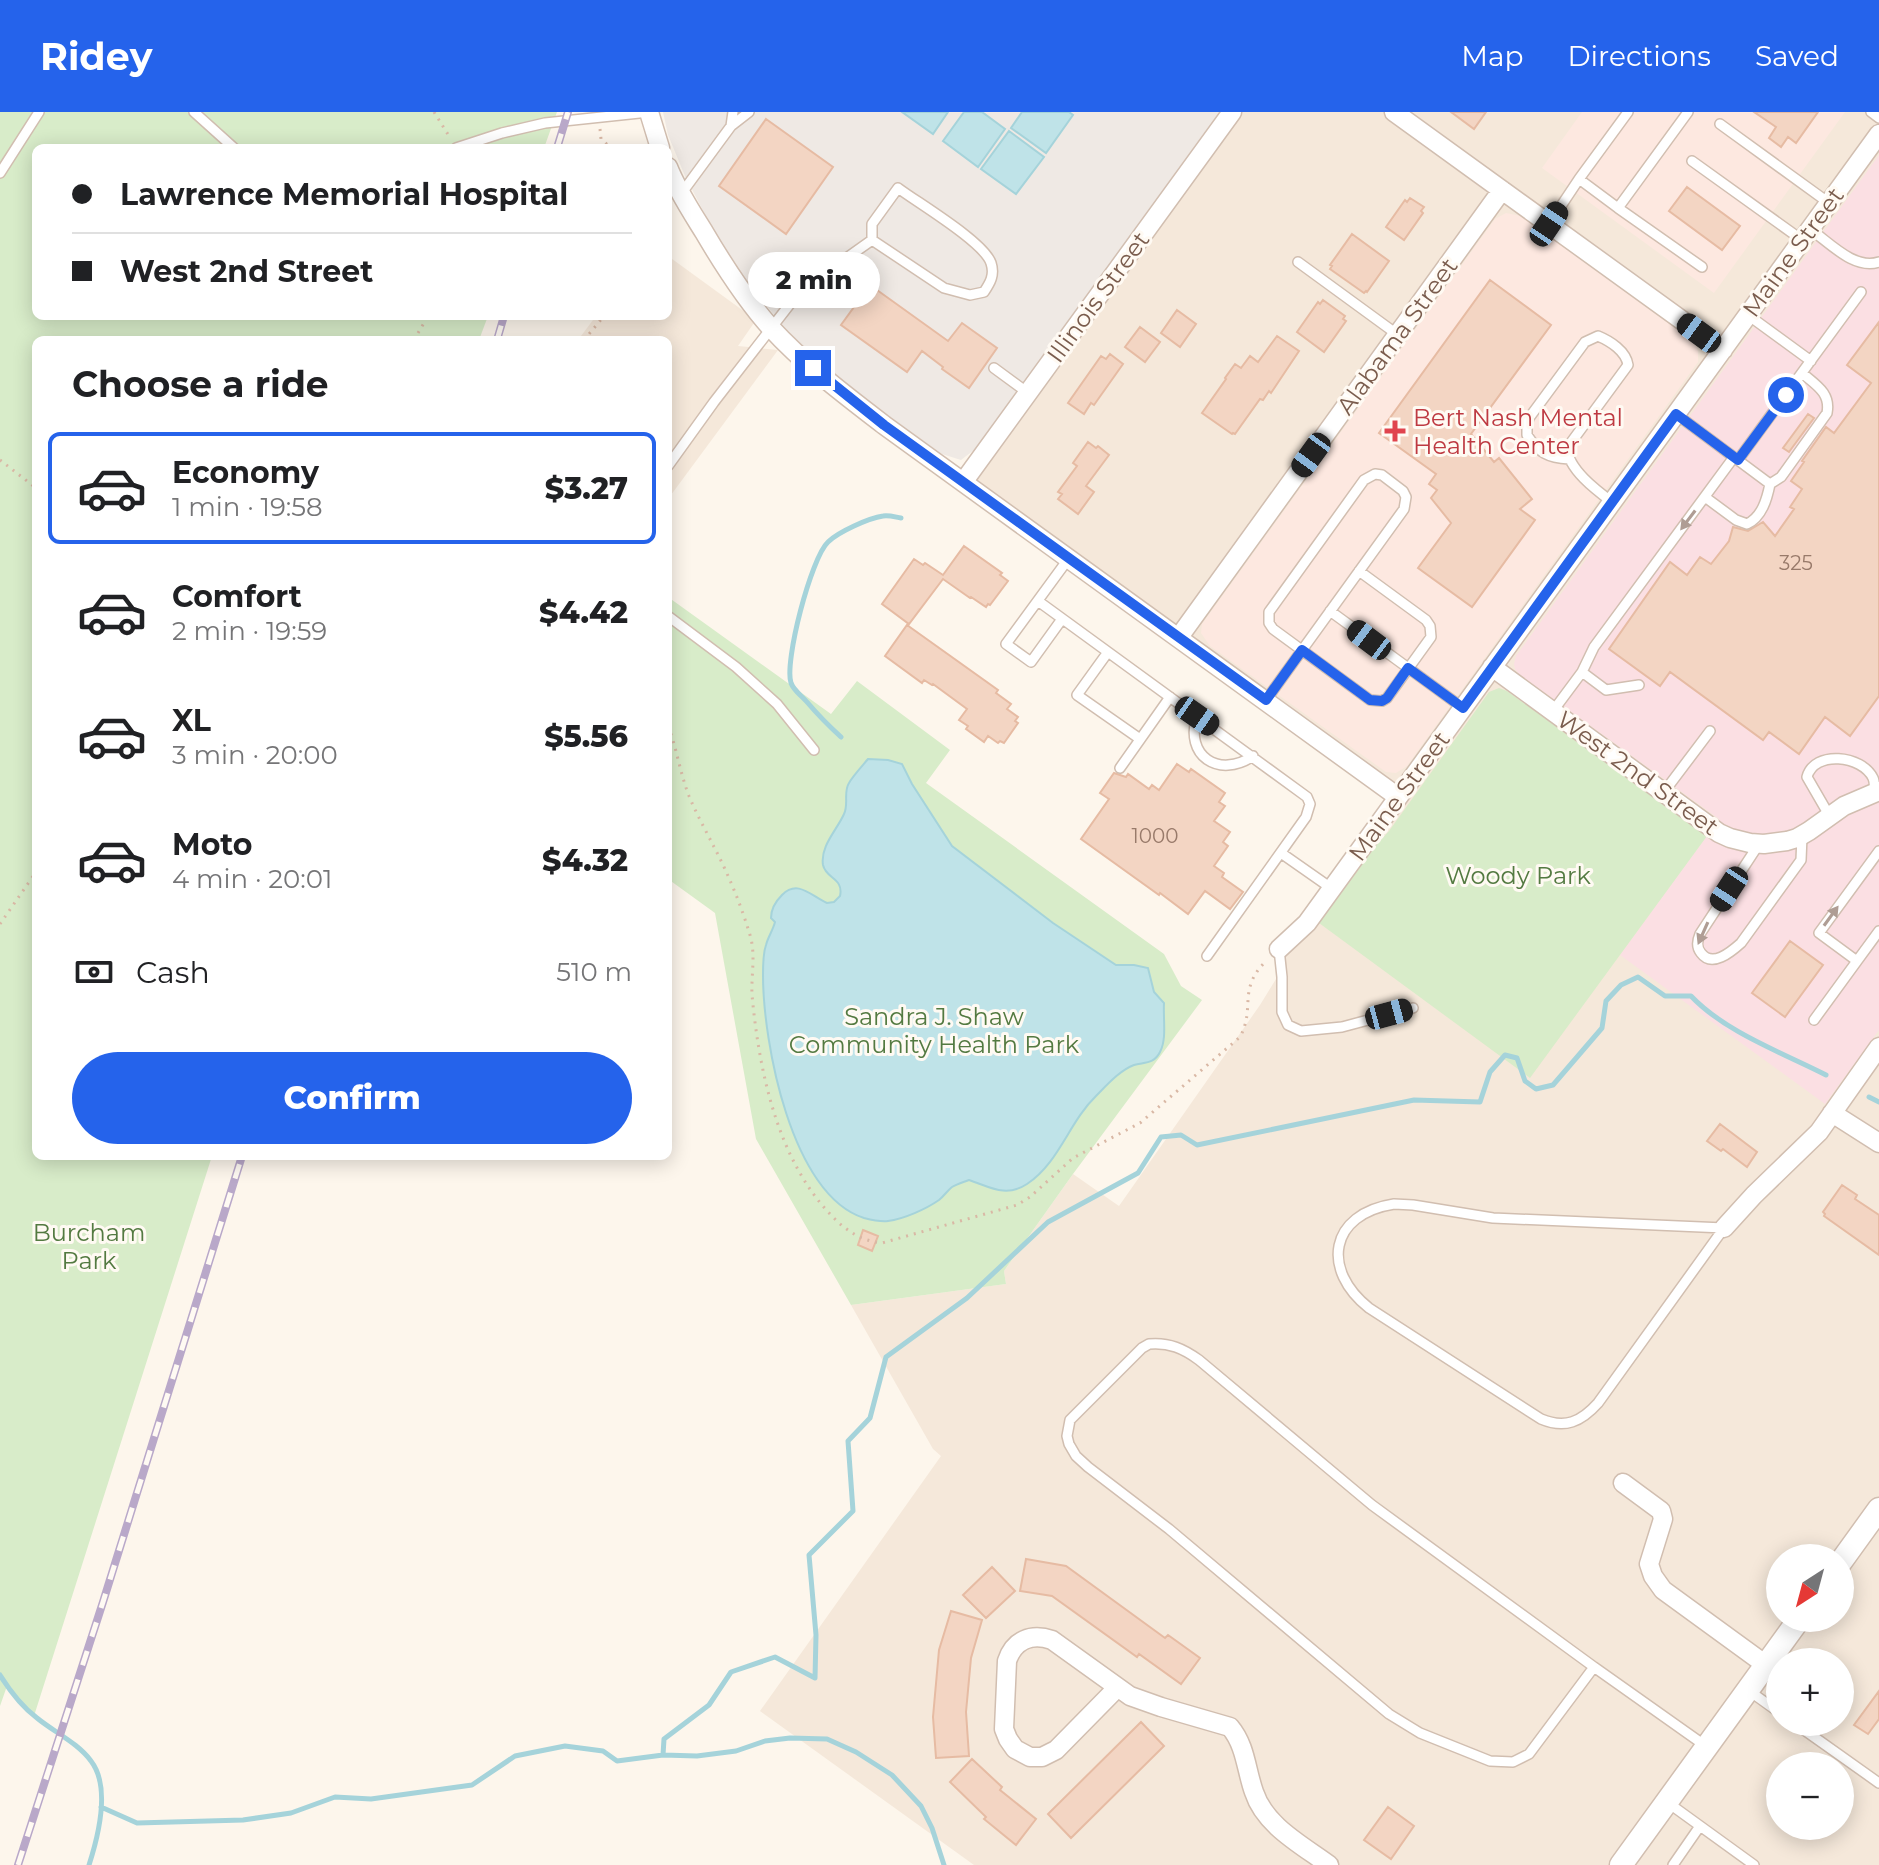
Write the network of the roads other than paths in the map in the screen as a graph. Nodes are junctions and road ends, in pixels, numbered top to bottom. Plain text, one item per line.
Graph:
1 (39, 112) edge
2 (194, 112) edge
3 (649, 112) edge
4 (733, 112) edge
5 (749, 112) edge
6 (1232, 112) edge
7 (1394, 112) edge
8 (1628, 112) edge
9 (1688, 112) edge
10 (1871, 112) edge
11 (1879, 118) edge
12 (1720, 124) dead end
13 (731, 126) junction
14 (1879, 134) edge
15 (230, 144) edge
16 (468, 144) edge
17 (659, 144) edge
18 (1692, 161) dead end
19 (0, 173) edge
20 (672, 175) edge
21 (1579, 179) junction
22 (1502, 190) junction
23 (681, 194) junction
24 (1829, 203) junction
25 (1618, 208) junction
26 (1549, 224) junction
27 (1806, 235) junction
28 (872, 240) junction
29 (1298, 262) dead end
30 (1879, 262) edge
31 (1702, 267) dead end
32 (1861, 292) dead end
33 (1748, 315) junction
34 (771, 328) junction
35 (1398, 335) junction
36 (1723, 350) junction
37 (1811, 361) junction
38 (994, 368) dead end
39 (1802, 373) junction
40 (1028, 393) junction
41 (1676, 414) junction
42 (1569, 459) junction
43 (1736, 459) junction
44 (672, 460) edge
45 (964, 481) junction
46 (1770, 484) junction
47 (1705, 497) junction
48 (1612, 502) junction
49 (1069, 558) junction
50 (1359, 571) junction
51 (1038, 601) junction
52 (1330, 611) junction
53 (672, 619) edge
54 (1062, 619) junction
55 (1179, 637) junction
56 (1302, 650) junction
57 (1108, 652) junction
58 (1492, 667) junction
59 (1408, 668) junction
60 (1582, 672) junction
61 (1639, 685) dead end
62 (1170, 697) junction
63 (1266, 700) junction
64 (1463, 708) junction
65 (1553, 712) junction
66 (1197, 716) junction
67 (1710, 731) dead end
68 (1140, 739) junction
69 (814, 750) dead end
70 (1253, 756) junction
71 (1120, 768) dead end
72 (1877, 791) edge
73 (1664, 792) junction
74 (1398, 797) junction
75 (1829, 815) junction
76 (1802, 836) junction
77 (1759, 844) junction
78 (1879, 851) edge
79 (1281, 853) junction
80 (1331, 888) junction
81 (1879, 931) edge
82 (1279, 949) joint
83 (1207, 956) dead end
84 (1857, 961) junction
85 (1413, 1008) dead end
86 (1814, 1020) dead end
87 (1879, 1047) edge
88 (1832, 1113) junction
89 (1879, 1143) edge
90 (1724, 1228) junction
91 (1623, 1483) dead end
92 (1879, 1509) edge
93 (1854, 1544) edge
94 (1766, 1665) joint
95 (1594, 1667) junction
96 (1117, 1688) junction
97 (1748, 1690) junction
98 (1766, 1703) edge
99 (1813, 1736) edge
100 (1707, 1747) junction
101 (1879, 1783) edge
102 (1667, 1802) junction
103 (1700, 1826) junction
104 (1329, 1865) edge
105 (1621, 1865) edge
106 (1673, 1865) edge
107 (1754, 1865) edge

1 - 19 lane
2 - 15 lane
3 - 16 lane
3 - 17 street
4 - 13 lane
5 - 13 lane
6 - 40 street, Illinois Street
7 - 22 street
8 - 21 lane
9 - 25 lane
10 - 11 lane
12 - 24 lane
13 - 23 lane
14 - 24 street, Maine Street
18 - 27 lane
20 - 23 street
21 - 25 lane
21 - 26 lane
22 - 26 street
22 - 35 street, Alabama Street
23 - 34 street
24 - 27 street, Maine Street
25 - 31 lane
26 - 36 street
27 - 30 lane
27 - 33 street, Maine Street
28 - 28 lane
28 - 34 lane
29 - 35 lane
32 - 37 lane
33 - 36 street, Maine Street
33 - 37 lane
34 - 44 lane
34 - 45 street
35 - 55 street, Alabama Street
36 - 41 street, Maine Street
37 - 39 lane
38 - 40 lane
39 - 43 lane
39 - 46 lane
40 - 45 street, Illinois Street
41 - 43 lane
41 - 48 street, Maine Street
42 - 42 lane
42 - 48 lane
43 - 46 lane
43 - 47 lane
45 - 49 street
46 - 47 lane
47 -> 60 lane
48 - 58 street, Maine Street
49 - 51 lane
49 - 55 street
50 - 52 lane
50 - 56 lane
50 - 59 lane
51 - 54 lane
51 - 54 lane
52 - 56 lane
52 - 59 lane
53 - 69 lane
54 - 57 lane
55 - 63 street
56 - 59 lane
56 - 63 lane
57 - 62 lane
57 - 68 lane
58 - 64 street, Maine Street
58 - 65 street, West 2nd Street
59 - 64 lane
60 - 61 lane
60 - 65 lane
62 - 66 lane
62 - 68 lane
63 - 74 street
64 - 74 street, Maine Street
65 - 73 street, West 2nd Street
66 - 70 lane
66 - 70 lane
67 - 73 lane
68 - 71 lane
70 - 79 lane
72 - 75 street, West 2nd Street
72 - 75 lane
73 - 77 street, West 2nd Street
74 - 80 street, Maine Street
75 - 76 street, West 2nd Street
76 - 77 street, West 2nd Street
77 -> 76 lane
84 -> 78 lane
79 - 80 lane
79 - 83 lane
80 - 82 street, Maine Street
81 - 84 lane
82 - 85 lane
84 - 86 lane
87 - 88 street
88 - 89 street
88 - 90 street
90 - 90 lane
91 - 94 street
92 - 93 street
94 - 97 street
95 - 95 lane
95 - 100 lane
96 - 96 street
96 - 104 street
97 - 98 lane
97 - 100 street
99 - 101 lane
100 - 102 street
102 - 103 lane
102 - 105 street
103 - 106 lane
103 - 107 lane

